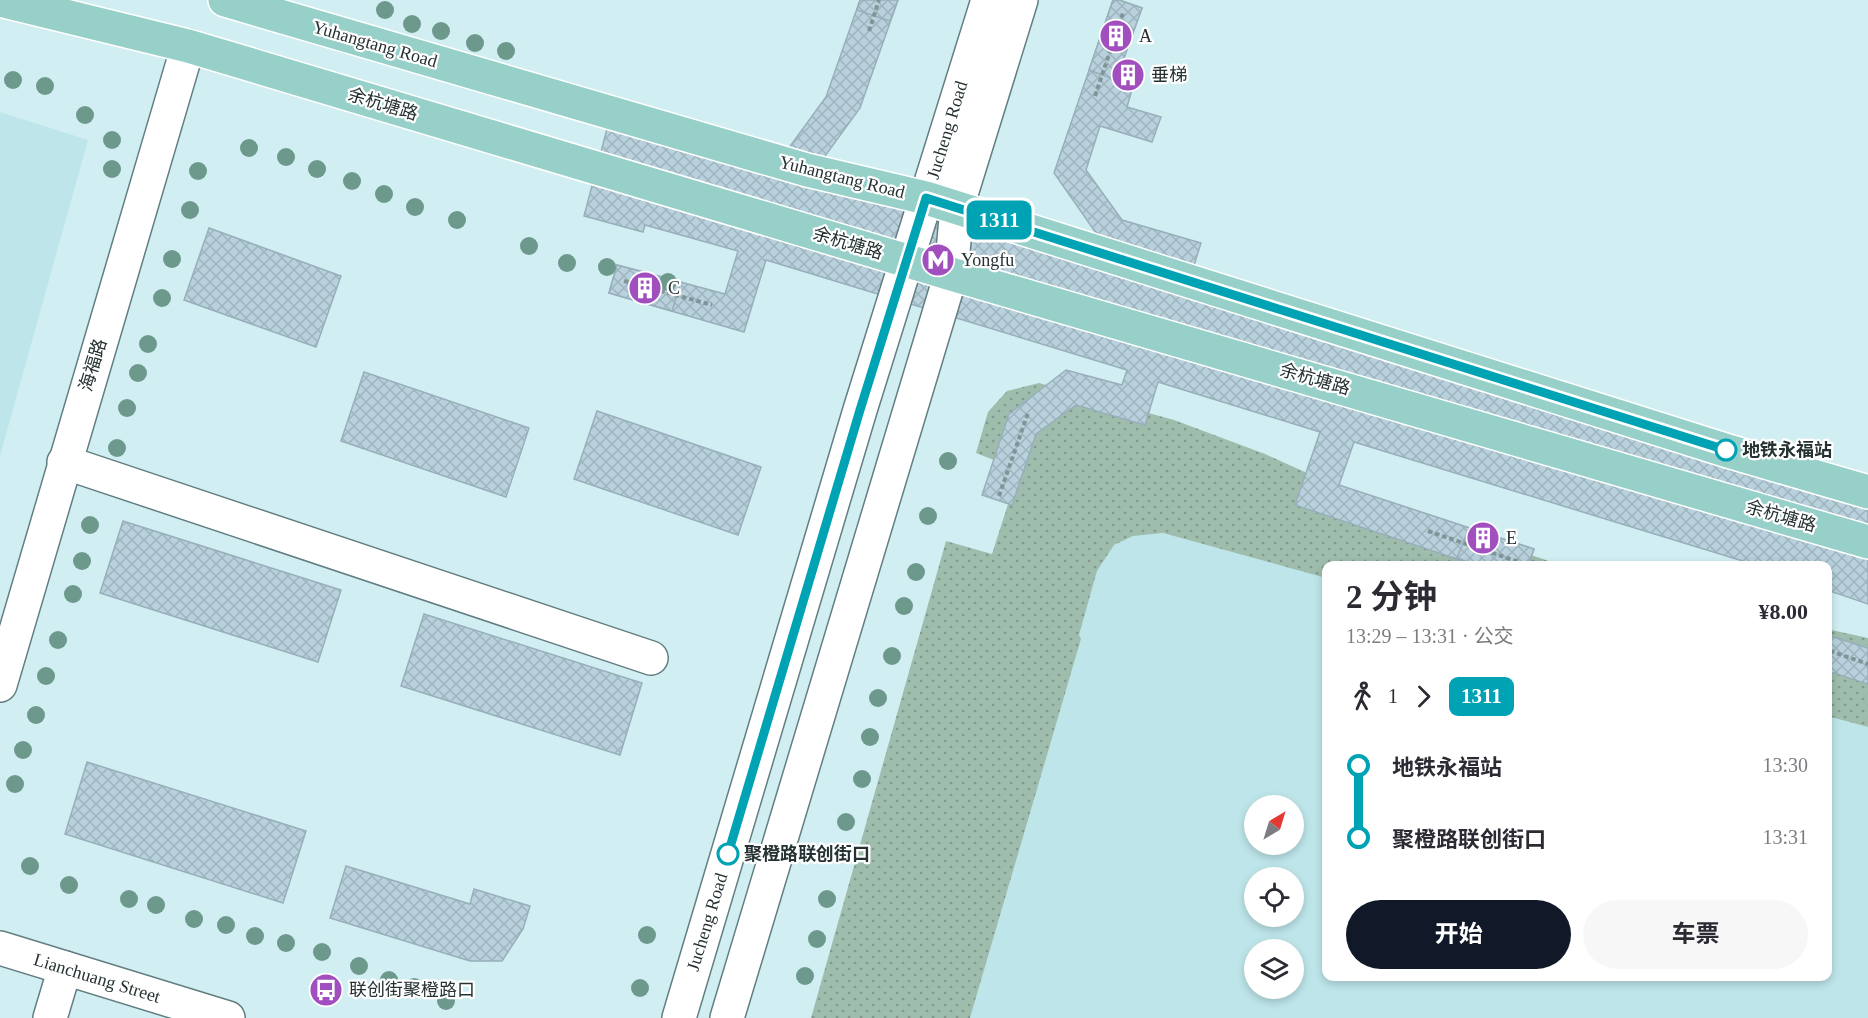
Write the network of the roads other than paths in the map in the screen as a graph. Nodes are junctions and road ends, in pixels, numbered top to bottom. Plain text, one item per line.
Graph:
1 (0, 0) edge
2 (225, 0) edge
3 (988, 0) edge
4 (1021, 0) edge
5 (188, 46) junction
6 (941, 202) junction
7 (906, 260) junction
8 (951, 274) junction
9 (64, 462) junction
10 (1868, 492) edge
11 (1868, 542) edge
12 (651, 658) dead end
13 (0, 685) edge
14 (0, 948) edge
15 (65, 968) junction
16 (50, 1018) edge
17 (228, 1018) edge
18 (679, 1018) edge
19 (727, 1018) edge

1 - 5 main road, 余杭塘路
2 - 6 main road, Yuhangtang Road
3 - 6 street, Jucheng Road
4 - 6 street, Jucheng Road
5 - 7 main road, 余杭塘路
5 - 9 street, 海福路
6 - 7 street, Jucheng Road
6 - 8 street, Jucheng Road
6 - 10 main road, Yuhangtang Road
7 - 8 main road, 余杭塘路
7 - 18 street, Jucheng Road
8 - 11 main road, 余杭塘路
8 - 19 street, Jucheng Road
9 - 12 street
9 - 13 street, 海福路
14 - 15 street, Lianchuang Street
15 - 16 street
15 - 17 street, Lianchuang Street

